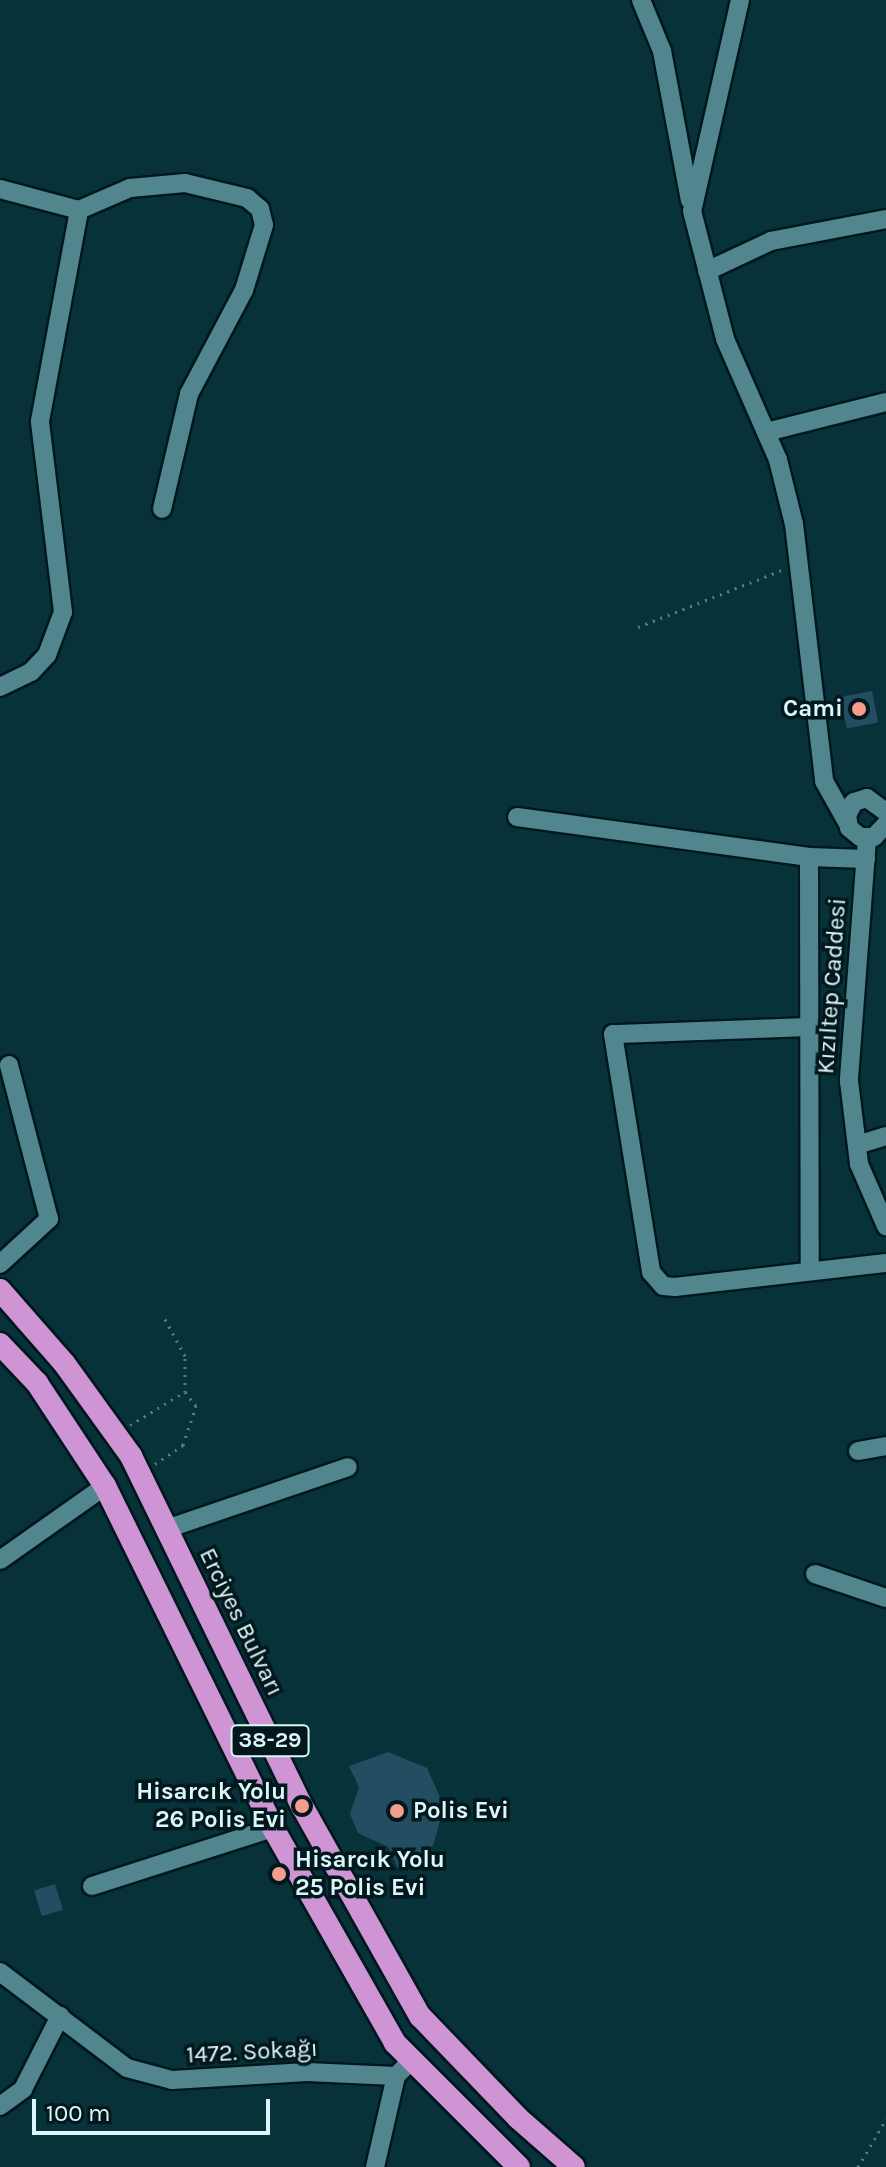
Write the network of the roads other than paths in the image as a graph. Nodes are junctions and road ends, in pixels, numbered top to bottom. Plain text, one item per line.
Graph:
1 (641, 0) edge
2 (740, 0) edge
3 (0, 189) edge
4 (79, 210) junction
5 (692, 211) junction
6 (886, 219) edge
7 (707, 271) junction
8 (886, 402) edge
9 (766, 432) junction
10 (162, 509) dead end
11 (0, 687) edge
12 (886, 812) edge
13 (517, 817) dead end
14 (847, 822) junction
15 (867, 839) junction
16 (809, 857) junction
17 (866, 859) junction
18 (806, 1027) junction
19 (9, 1065) dead end
20 (886, 1136) edge
21 (857, 1145) junction
22 (886, 1226) edge
23 (886, 1263) edge
24 (0, 1264) edge
25 (810, 1271) junction
26 (0, 1290) edge
27 (0, 1344) edge
28 (886, 1446) edge
29 (858, 1451) dead end
30 (348, 1467) dead end
31 (105, 1486) junction
32 (166, 1529) junction
33 (0, 1560) edge
34 (815, 1574) dead end
35 (886, 1598) edge
36 (273, 1828) junction
37 (92, 1886) dead end
38 (0, 1972) edge
39 (60, 2016) junction
40 (404, 2068) junction
41 (0, 2106) edge
42 (375, 2167) edge
43 (519, 2167) edge
44 (574, 2167) edge

1 - 5 street
2 - 5 street
3 - 4 street
4 - 10 street
4 - 11 street
5 - 7 street
6 - 7 street
7 - 9 street
8 - 9 street
9 - 14 street
12 - 14 street
12 - 15 street
13 - 16 street
14 - 15 street
15 - 17 street, Kızıltep Caddesi
16 - 17 street
16 - 18 street
17 - 21 street, Kızıltep Caddesi
18 - 25 street
18 - 25 street
19 - 24 street
20 - 21 street
21 - 22 street, Kızıltep Caddesi
23 - 25 street
26 - 32 highway, Erciyes Bulvarı / 38-29
27 - 31 highway, 38-29
28 - 29 street
30 - 32 street
31 - 33 street
31 - 36 highway, 38-29
32 - 44 highway, Erciyes Bulvarı / 38-29
34 - 35 street
36 - 37 street
36 - 40 highway, 38-29
38 - 39 street, 1472. Sokağı
39 - 40 street, 1472. Sokağı
39 - 41 street
40 - 42 street
40 - 43 highway, 38-29

